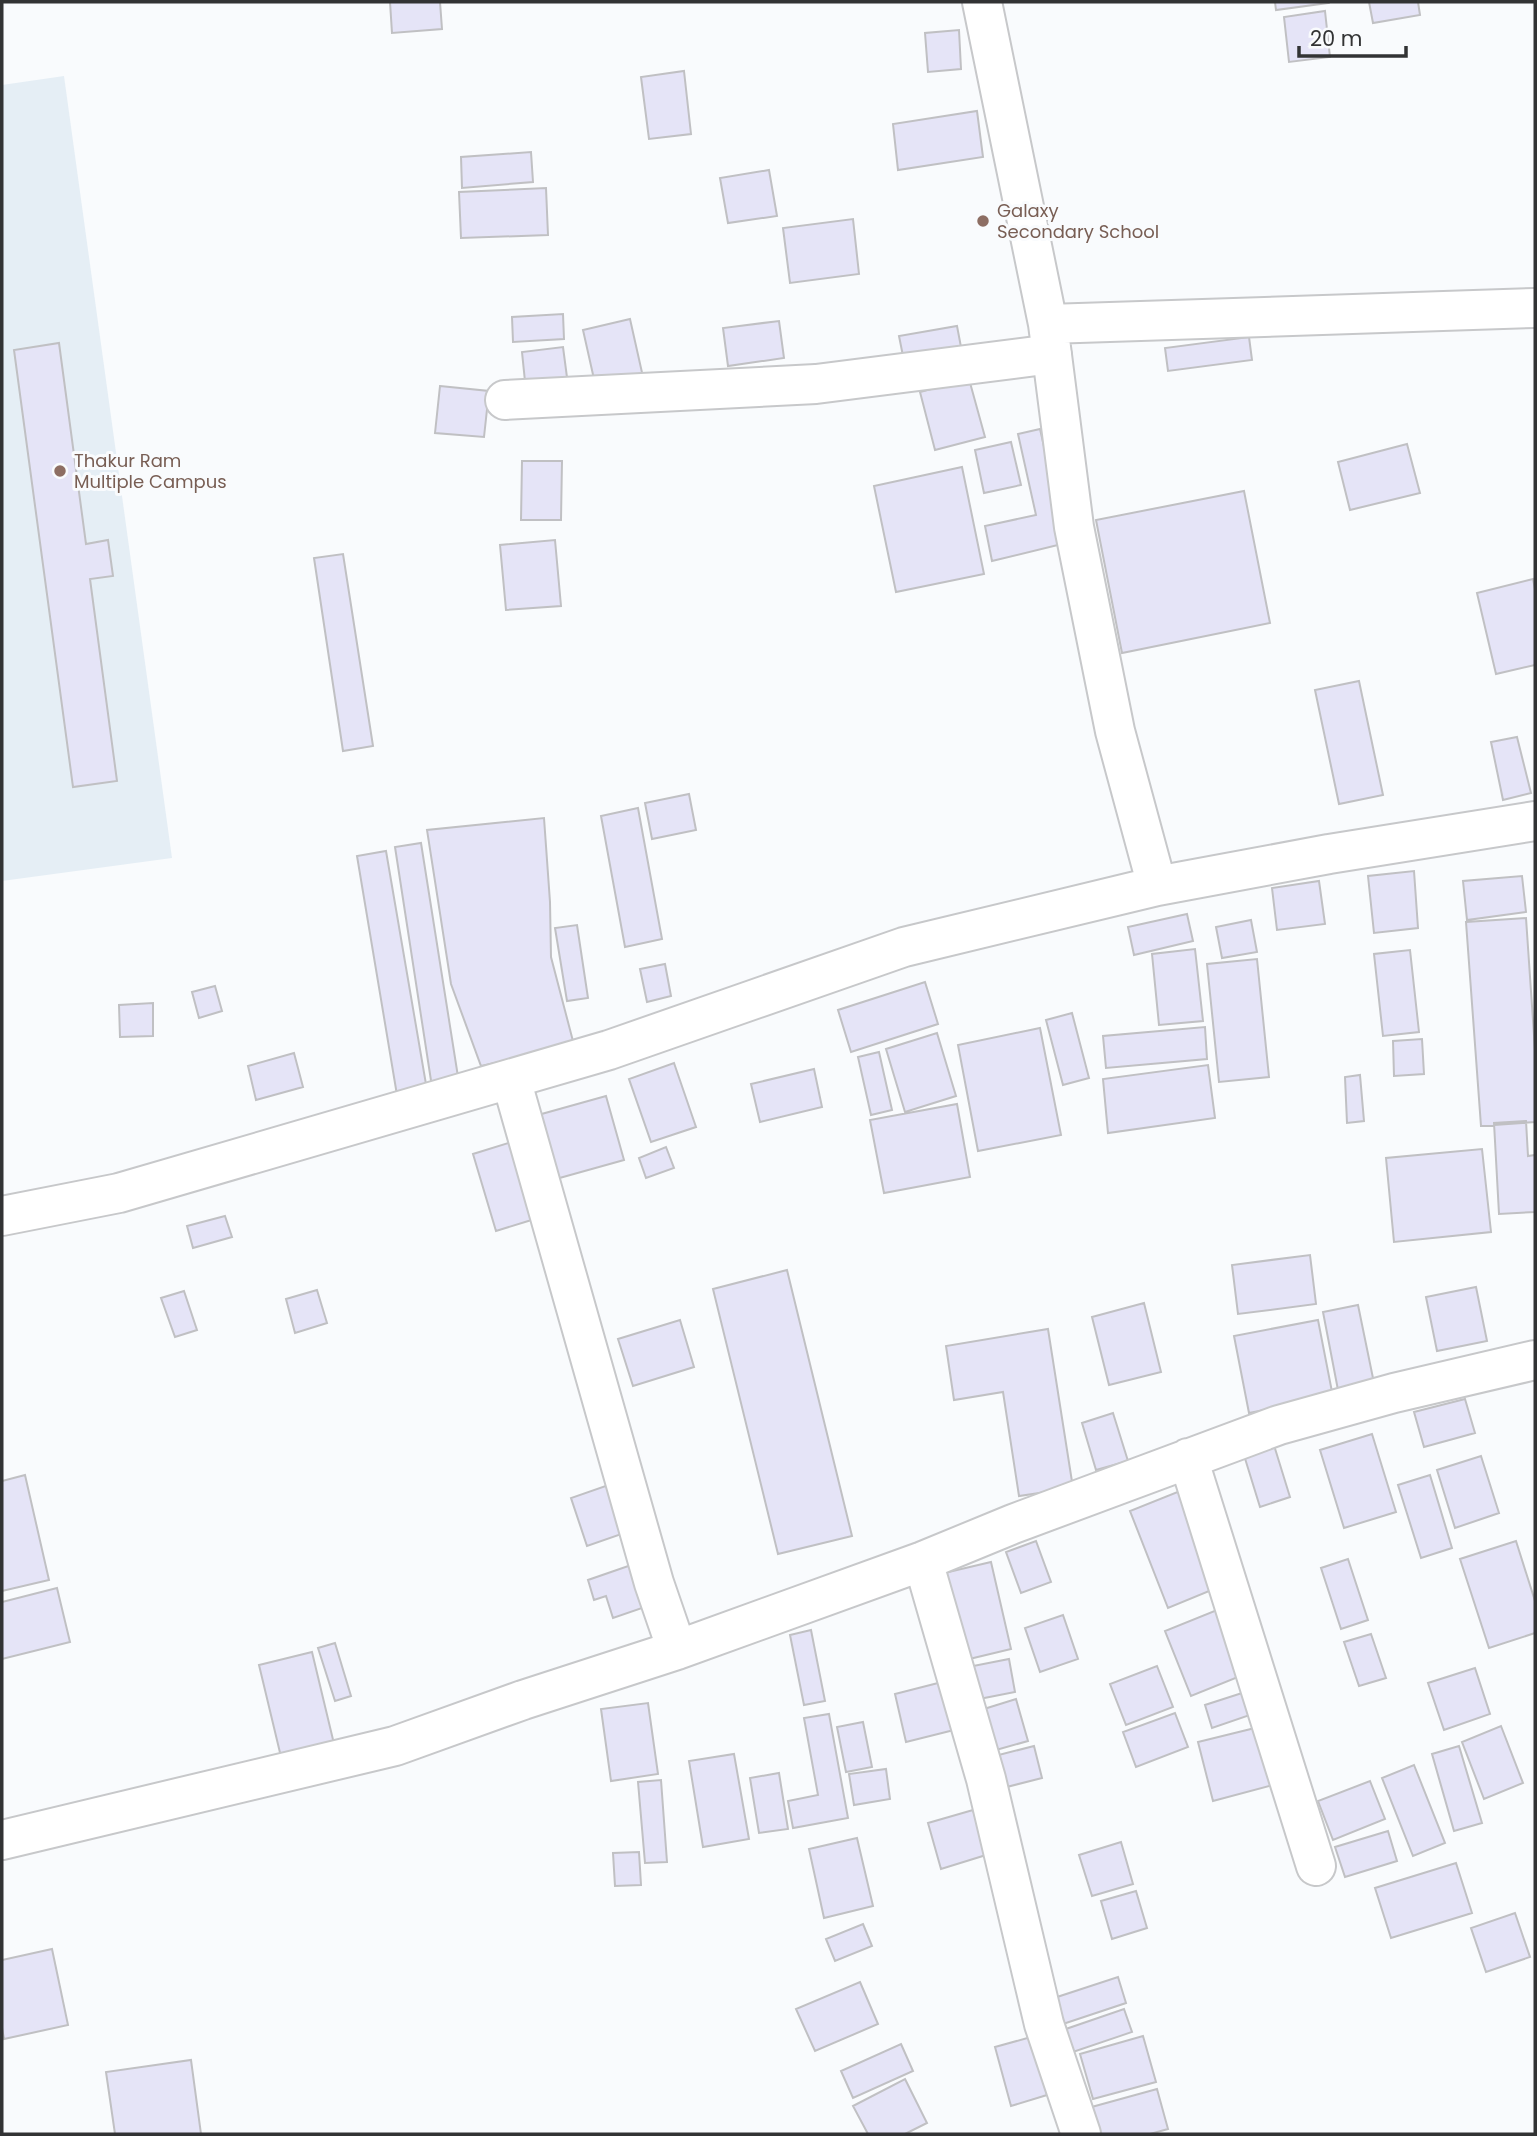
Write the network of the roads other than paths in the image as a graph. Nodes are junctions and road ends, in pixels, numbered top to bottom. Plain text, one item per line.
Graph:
1 (982, 2) edge
2 (1535, 308) edge
3 (1050, 339) junction
4 (505, 400) dead end
5 (1535, 821) edge
6 (1157, 886) junction
7 (511, 1079) junction
8 (2, 1216) edge
9 (1535, 1360) edge
10 (1188, 1458) junction
11 (923, 1561) junction
12 (677, 1650) junction
13 (2, 1840) edge
14 (1316, 1866) dead end
15 (1081, 2134) edge

1 - 3 street
2 - 3 street
3 - 4 street
3 - 6 street
5 - 6 street
6 - 7 street
7 - 8 street
7 - 12 street
9 - 10 street
10 - 11 street
10 - 14 street
11 - 12 street
11 - 15 street
12 - 13 street

